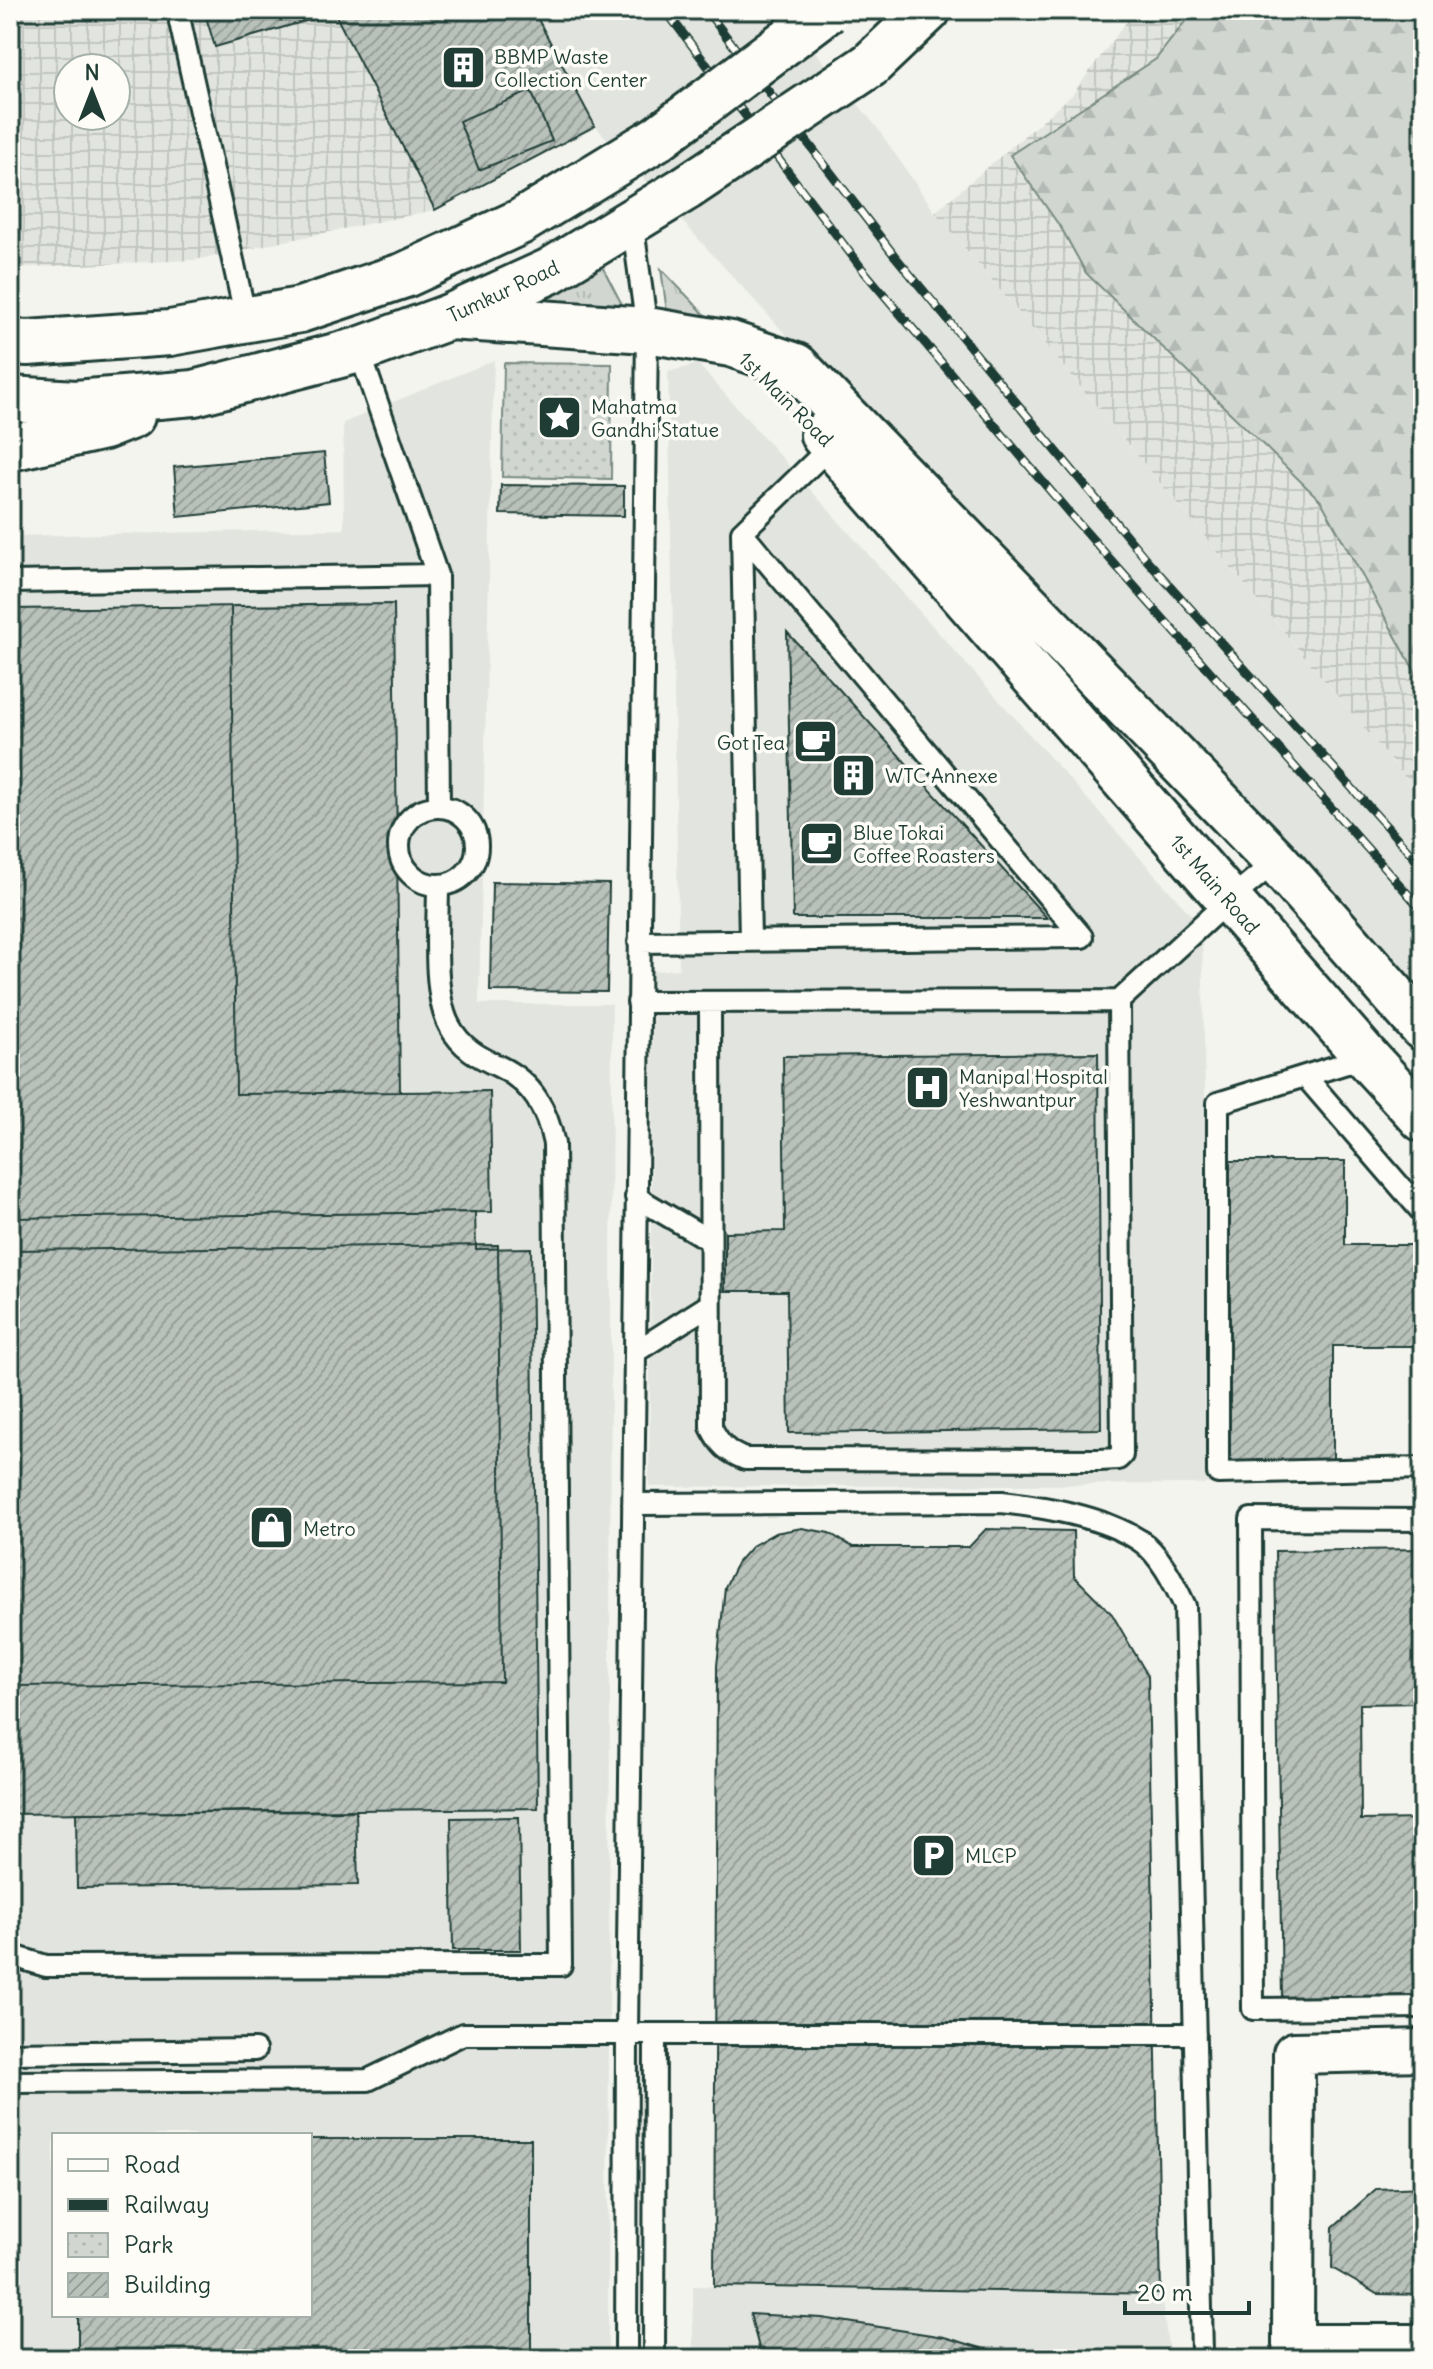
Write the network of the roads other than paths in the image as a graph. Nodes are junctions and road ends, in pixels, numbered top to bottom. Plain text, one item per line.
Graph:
1 (828, 10) edge
2 (928, 10) edge
3 (180, 22) dead end
4 (632, 220) junction
5 (449, 317) junction
6 (246, 319) junction
7 (647, 330) junction
8 (10, 342) edge
9 (359, 350) junction
10 (194, 393) junction
11 (10, 399) edge
12 (843, 435) junction
13 (10, 448) edge
14 (742, 532) junction
15 (437, 575) junction
16 (10, 582) edge
17 (439, 807) junction
18 (1276, 861) junction
19 (438, 885) junction
20 (1229, 900) junction
21 (750, 940) junction
22 (639, 942) junction
23 (1119, 1001) junction
24 (638, 1002) junction
25 (710, 1002) junction
26 (1423, 1028) edge
27 (1366, 1057) junction
28 (1305, 1076) junction
29 (1423, 1119) edge
30 (636, 1197) junction
31 (1423, 1213) edge
32 (709, 1240) junction
33 (709, 1305) junction
34 (635, 1352) junction
35 (1423, 1468) edge
36 (633, 1504) junction
37 (1423, 1520) edge
38 (10, 1955) edge
39 (1423, 2007) edge
40 (627, 2034) junction
41 (655, 2034) junction
42 (1195, 2034) junction
43 (10, 2044) edge
44 (1423, 2050) edge
45 (10, 2053) edge
46 (10, 2082) edge
47 (1423, 2345) edge
48 (626, 2359) edge
49 (654, 2359) edge
50 (1207, 2359) edge

1 - 6 main road, bridge
2 - 4 main road, Tumkur Road, bridge
3 - 6 lane
4 - 5 main road, Tumkur Road
4 - 7 lane
5 - 7 main road
5 - 9 main road, Tumkur Road
6 - 8 main road
7 - 12 main road, 1st Main Road
7 - 22 lane
9 - 10 main road, Tumkur Road
9 - 15 lane
10 - 11 main road, Tumkur Road
10 - 13 main road
12 - 14 lane
12 - 18 main road, 1st Main Road
12 - 20 main road, 1st Main Road
14 - 21 lane
14 - 21 lane
15 - 16 lane
15 - 17 lane
17 - 19 lane
17 - 19 lane
18 - 20 lane
18 - 26 main road, 1st Main Road
19 - 38 lane
20 - 23 lane
20 - 27 main road, 1st Main Road
21 - 22 lane
22 - 24 lane
23 - 25 lane
23 - 33 lane
24 - 25 lane
24 - 30 lane
25 - 32 lane
27 - 28 lane
27 - 29 main road, 1st Main Road
28 - 31 lane
28 - 35 lane
30 - 32 lane
30 - 34 lane
32 - 33 lane
33 - 34 lane
34 - 36 lane
36 - 40 lane
36 - 42 lane
37 - 39 lane
40 - 41 lane
40 - 46 lane
40 - 48 lane
41 - 42 lane
41 - 49 lane
42 - 50 lane
43 - 45 lane
44 - 47 street

